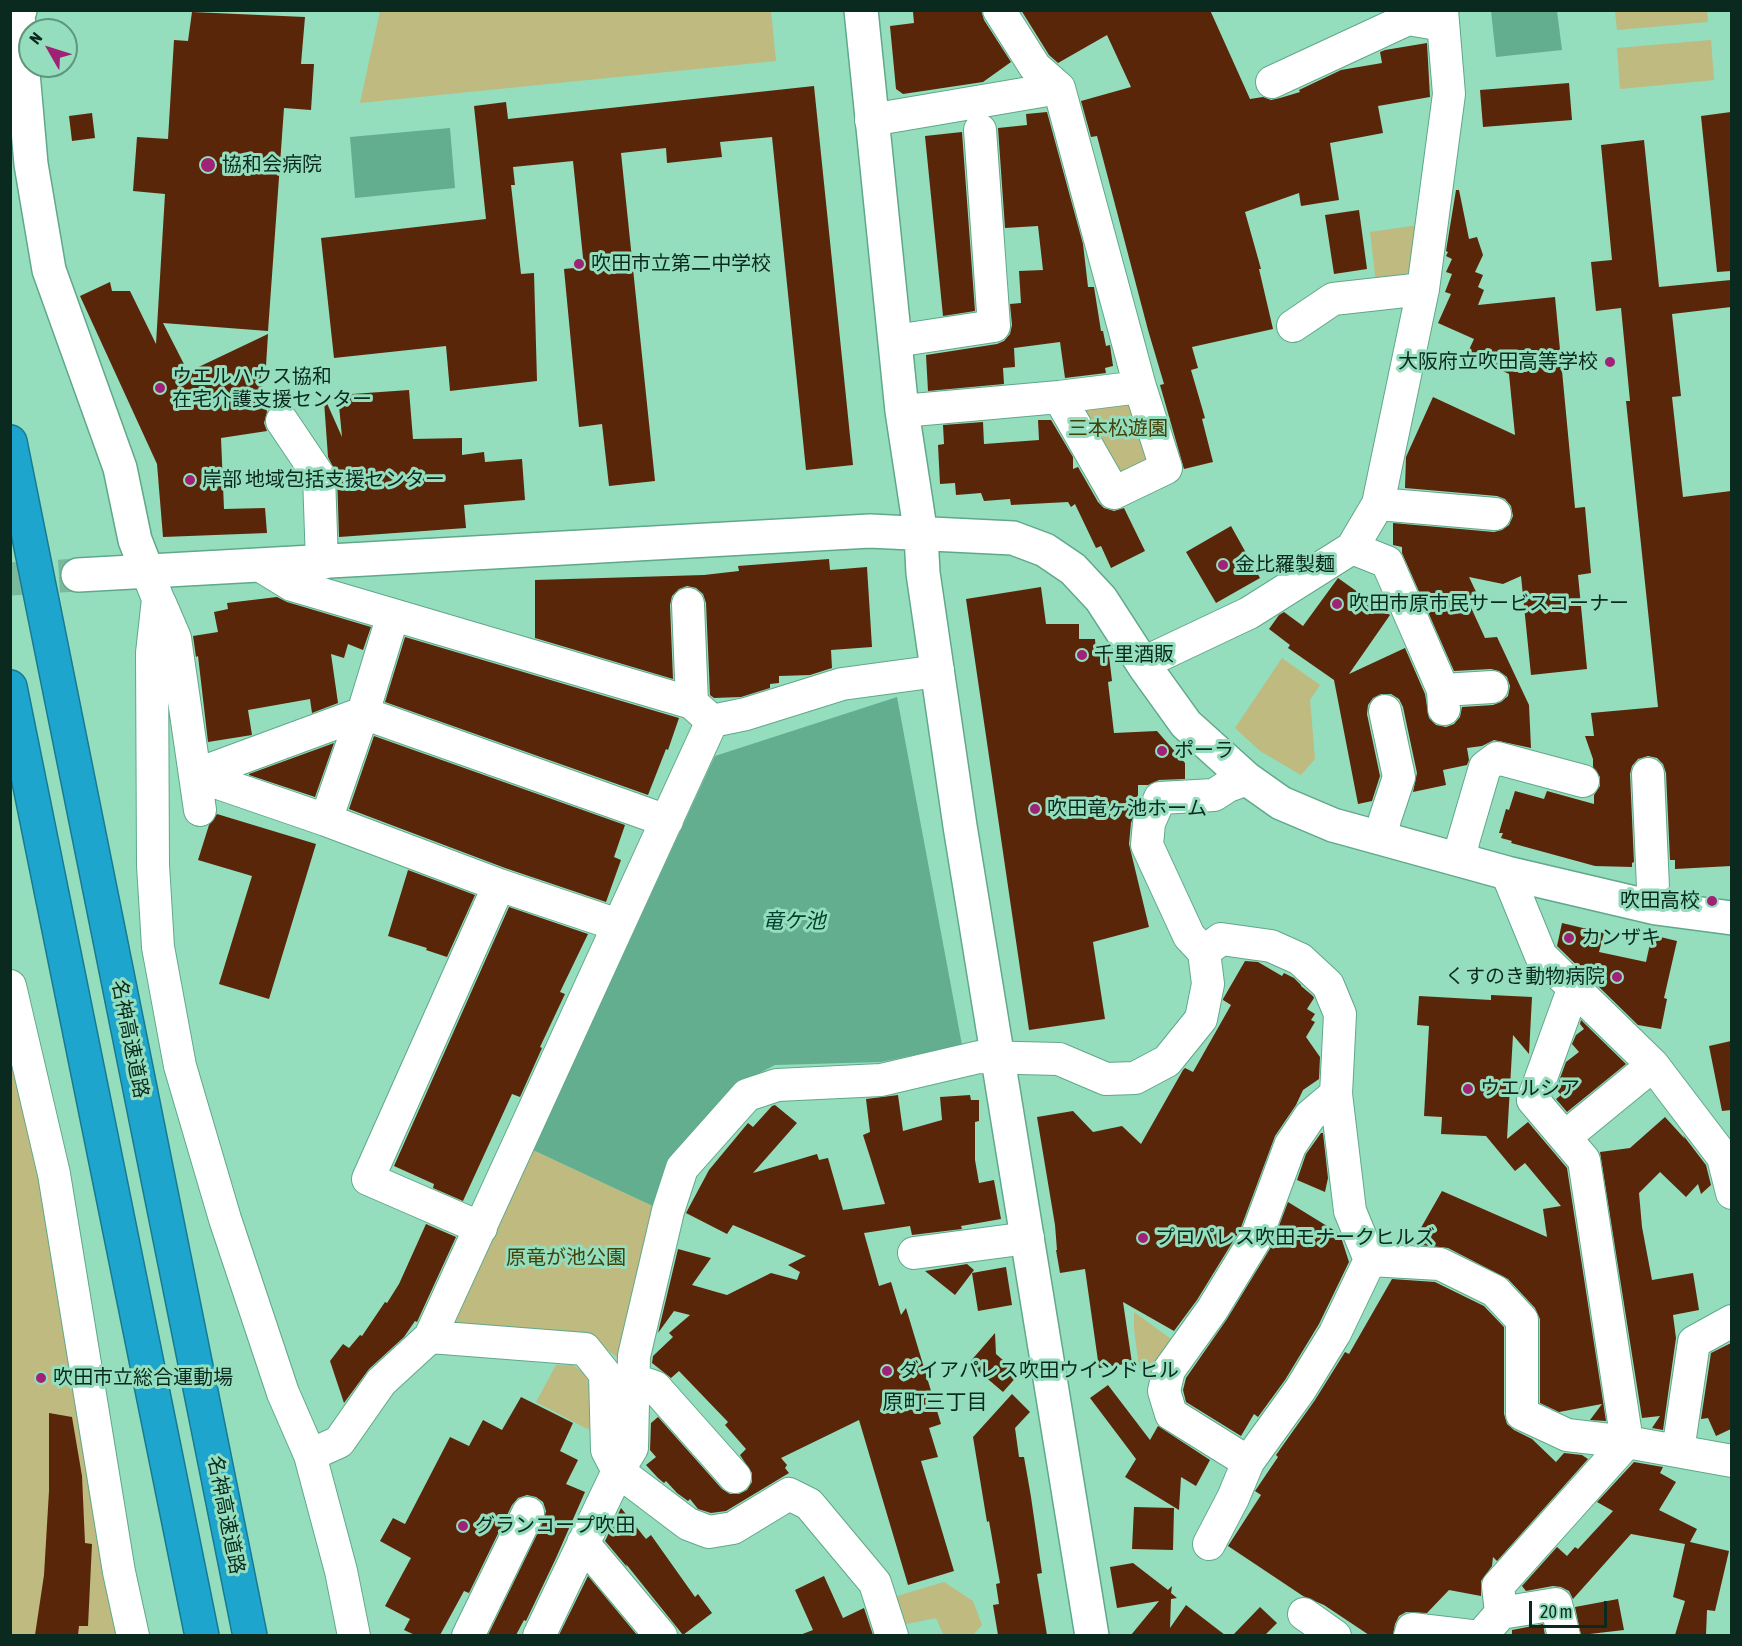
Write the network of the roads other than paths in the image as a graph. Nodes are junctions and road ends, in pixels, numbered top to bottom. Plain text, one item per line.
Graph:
1 (20, 10) edge
2 (861, 10) edge
3 (999, 10) edge
4 (1443, 18) edge
5 (1272, 82) dead end
6 (1059, 88) junction
7 (871, 120) junction
8 (980, 130) dead end
9 (1423, 289) junction
10 (1293, 326) dead end
11 (895, 341) junction
12 (1140, 387) junction
13 (1059, 398) junction
14 (902, 411) junction
15 (282, 421) dead end
16 (10, 442) edge
17 (1378, 504) junction
18 (1495, 514) dead end
19 (921, 535) junction
20 (1352, 548) junction
21 (322, 563) junction
22 (261, 566) junction
23 (78, 575) tunnel mouth
24 (152, 585) junction
25 (688, 604) dead end
26 (393, 615) junction
27 (1145, 666) junction
28 (938, 671) junction
29 (10, 687) edge
30 (1492, 687) dead end
31 (1385, 711) dead end
32 (702, 712) junction
33 (363, 713) junction
34 (10, 738) edge
35 (1648, 774) dead end
36 (195, 775) junction
37 (1246, 779) junction
38 (1583, 781) dead end
39 (200, 810) dead end
40 (326, 820) junction
41 (668, 821) junction
42 (1381, 837) junction
43 (1461, 860) junction
44 (1507, 873) junction
45 (499, 885) junction
46 (1656, 908) junction
47 (1731, 918) edge
48 (618, 925) junction
49 (1204, 952) junction
50 (10, 986) edge
51 (1574, 987) junction
52 (999, 1057) junction
53 (1653, 1065) junction
54 (1336, 1094) junction
55 (1565, 1137) junction
56 (102, 1145) junction
57 (1727, 1158) edge
58 (1731, 1193) edge
59 (481, 1228) junction
60 (1028, 1238) junction
61 (914, 1253) dead end
62 (1370, 1260) junction
63 (1731, 1321) edge
64 (430, 1337) junction
65 (635, 1380) junction
66 (1627, 1443) junction
67 (1678, 1451) junction
68 (310, 1455) junction
69 (1731, 1461) edge
70 (1248, 1462) junction
71 (618, 1471) junction
72 (735, 1477) dead end
73 (528, 1513) dead end
74 (583, 1543) junction
75 (1209, 1544) dead end
76 (1304, 1614) dead end
77 (1491, 1624) edge
78 (133, 1635) edge
79 (202, 1635) edge
80 (250, 1635) edge
81 (354, 1635) edge
82 (468, 1635) edge
83 (538, 1635) edge
84 (661, 1635) edge
85 (892, 1635) edge
86 (1092, 1635) edge
87 (1335, 1635) edge
88 (1410, 1635) edge
89 (1471, 1635) edge
90 (1564, 1635) edge

1 - 24 street
2 - 7 street
3 - 6 street
4 - 5 street
4 - 9 street
6 - 7 street
6 - 12 street
7 - 11 street
8 - 11 street
9 - 10 street
9 - 17 street
11 - 14 street
12 - 13 street
12 - 13 street
13 - 14 street
14 - 19 street
15 - 21 street
16 - 80 highway, 名神高速道路
17 - 18 street
17 - 20 street
19 - 21 street
19 - 27 street
19 - 28 street
20 - 27 street
20 - 30 street
21 - 22 street
22 - 24 street
22 - 26 street
23 - 24 street
24 - 36 street
24 - 68 street
25 - 32 street
26 - 32 street
26 - 33 street
27 - 37 street
28 - 32 street
28 - 52 street
29 - 56 highway
31 - 42 street
32 - 41 street
33 - 36 street
33 - 40 street
33 - 41 street
34 - 56 highway
35 - 46 street
36 - 39 street
36 - 40 street
37 - 42 street
37 - 49 street
38 - 43 street
40 - 45 street
41 - 48 street
42 - 43 street
43 - 44 street
44 - 46 street
44 - 51 street
45 - 48 street
45 - 59 street
46 - 47 street
48 - 59 street
49 - 52 street
49 - 54 street
50 - 78 street
51 - 53 street
51 - 55 street
52 - 60 street
52 - 65 street
53 - 55 street
53 - 57 street
54 - 62 street
54 - 70 street
55 - 66 street
56 - 79 highway
57 - 58 street
59 - 64 street
60 - 61 street
60 - 86 street
62 - 66 street
62 - 70 street
63 - 67 street
64 - 68 street
64 - 71 street
65 - 71 street
65 - 72 street
66 - 67 street
66 - 77 street
67 - 69 street
68 - 81 street
70 - 75 street
71 - 74 street
71 - 85 street
73 - 82 street
74 - 83 street
74 - 84 street
76 - 87 street
77 - 90 street
88 - 89 street

